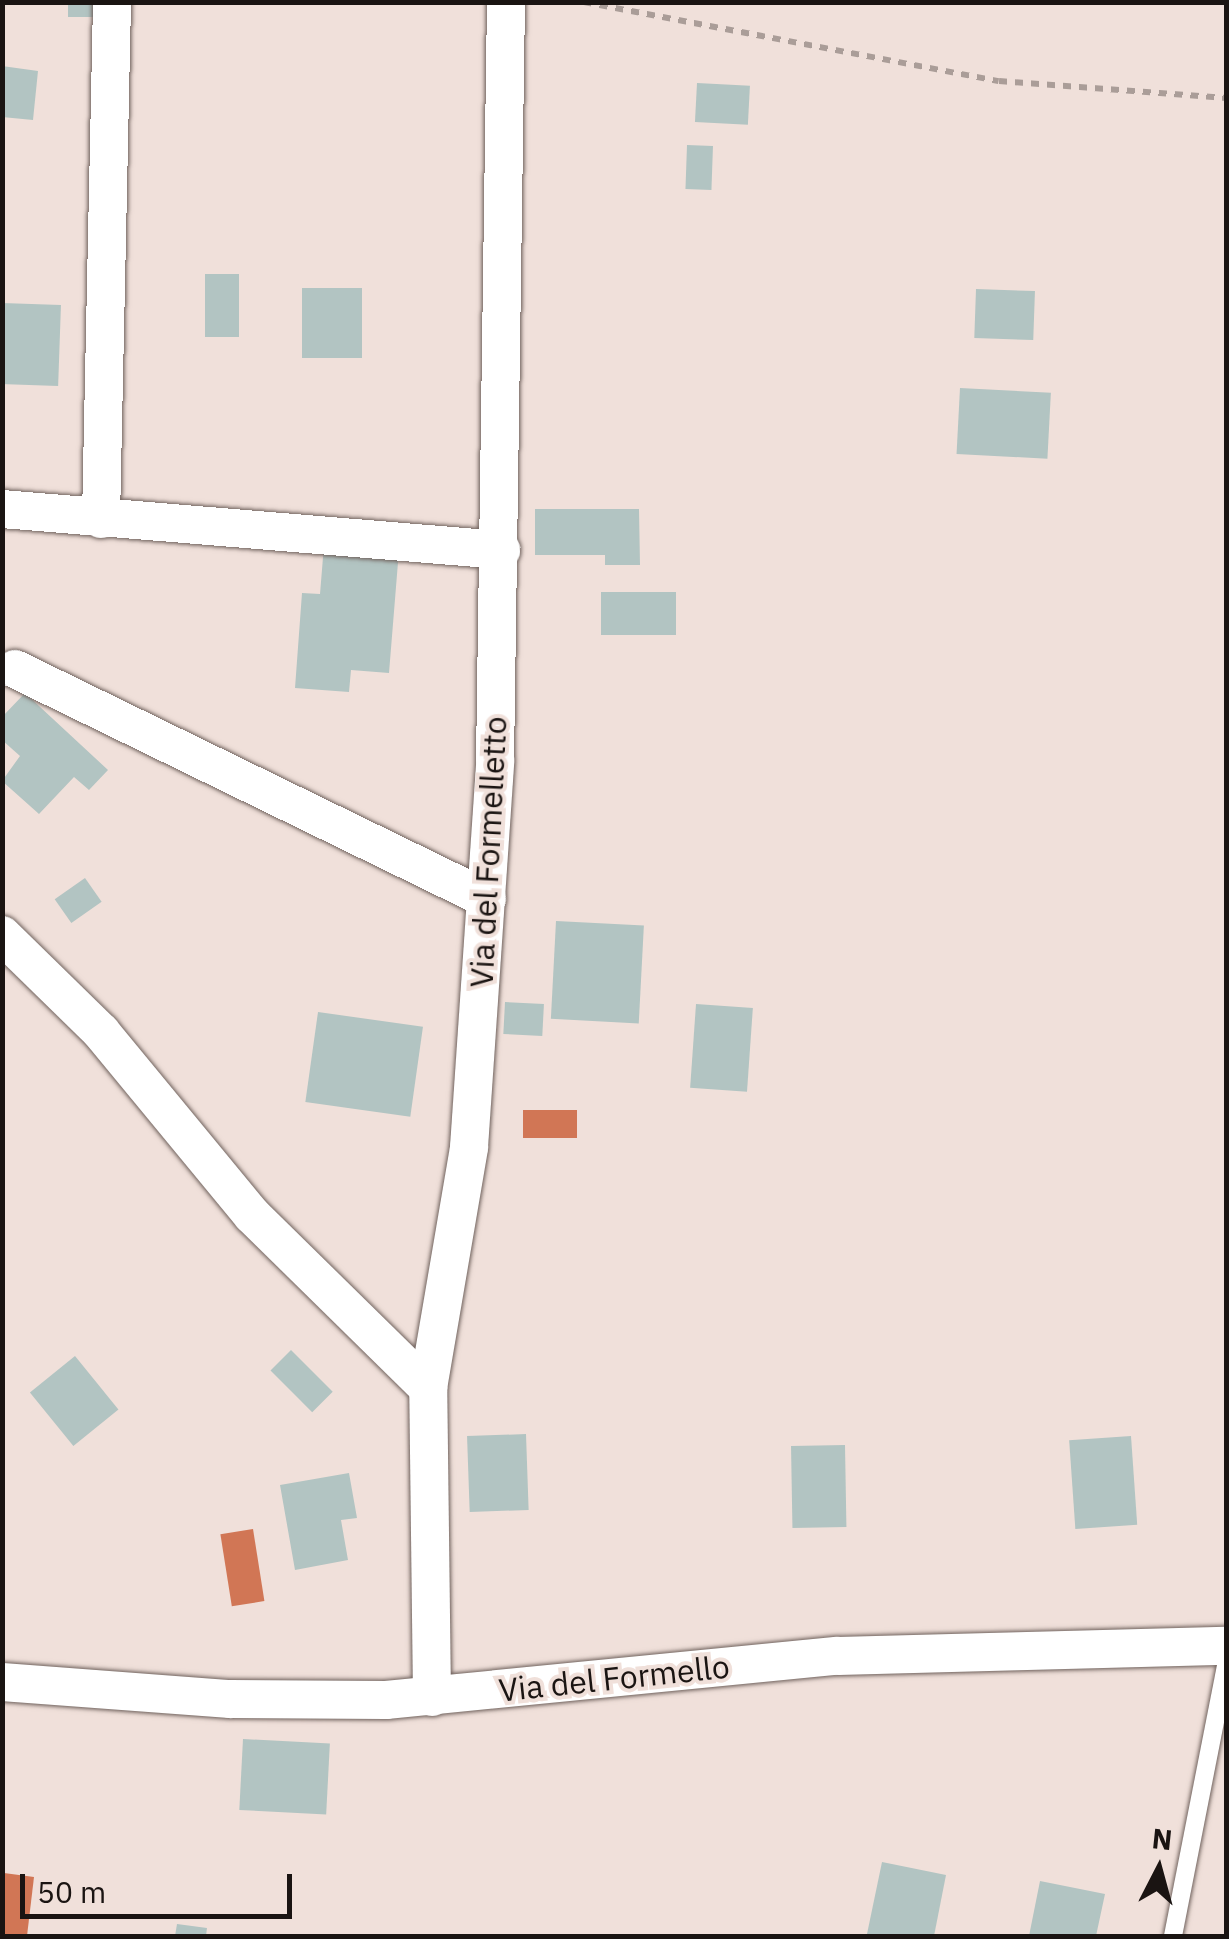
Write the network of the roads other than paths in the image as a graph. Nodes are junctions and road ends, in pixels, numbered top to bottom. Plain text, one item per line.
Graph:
1 (112, 2) edge
2 (506, 2) edge
3 (2, 509) edge
4 (101, 519) junction
5 (501, 550) junction
6 (15, 669) dead end
7 (487, 899) junction
8 (2, 935) edge
9 (428, 1388) junction
10 (1226, 1646) edge
11 (1226, 1665) edge
12 (2, 1682) edge
13 (432, 1698) junction
14 (1173, 1936) edge

1 - 4 street
2 - 5 street, Via del Formelletto
3 - 4 street
4 - 5 street
5 - 7 street, Via del Formelletto
6 - 7 street
7 - 9 street, Via del Formelletto
8 - 9 street
9 - 13 street, Via del Formelletto
10 - 13 street, Via del Formello
11 - 14 lane
12 - 13 street, Via del Formello

